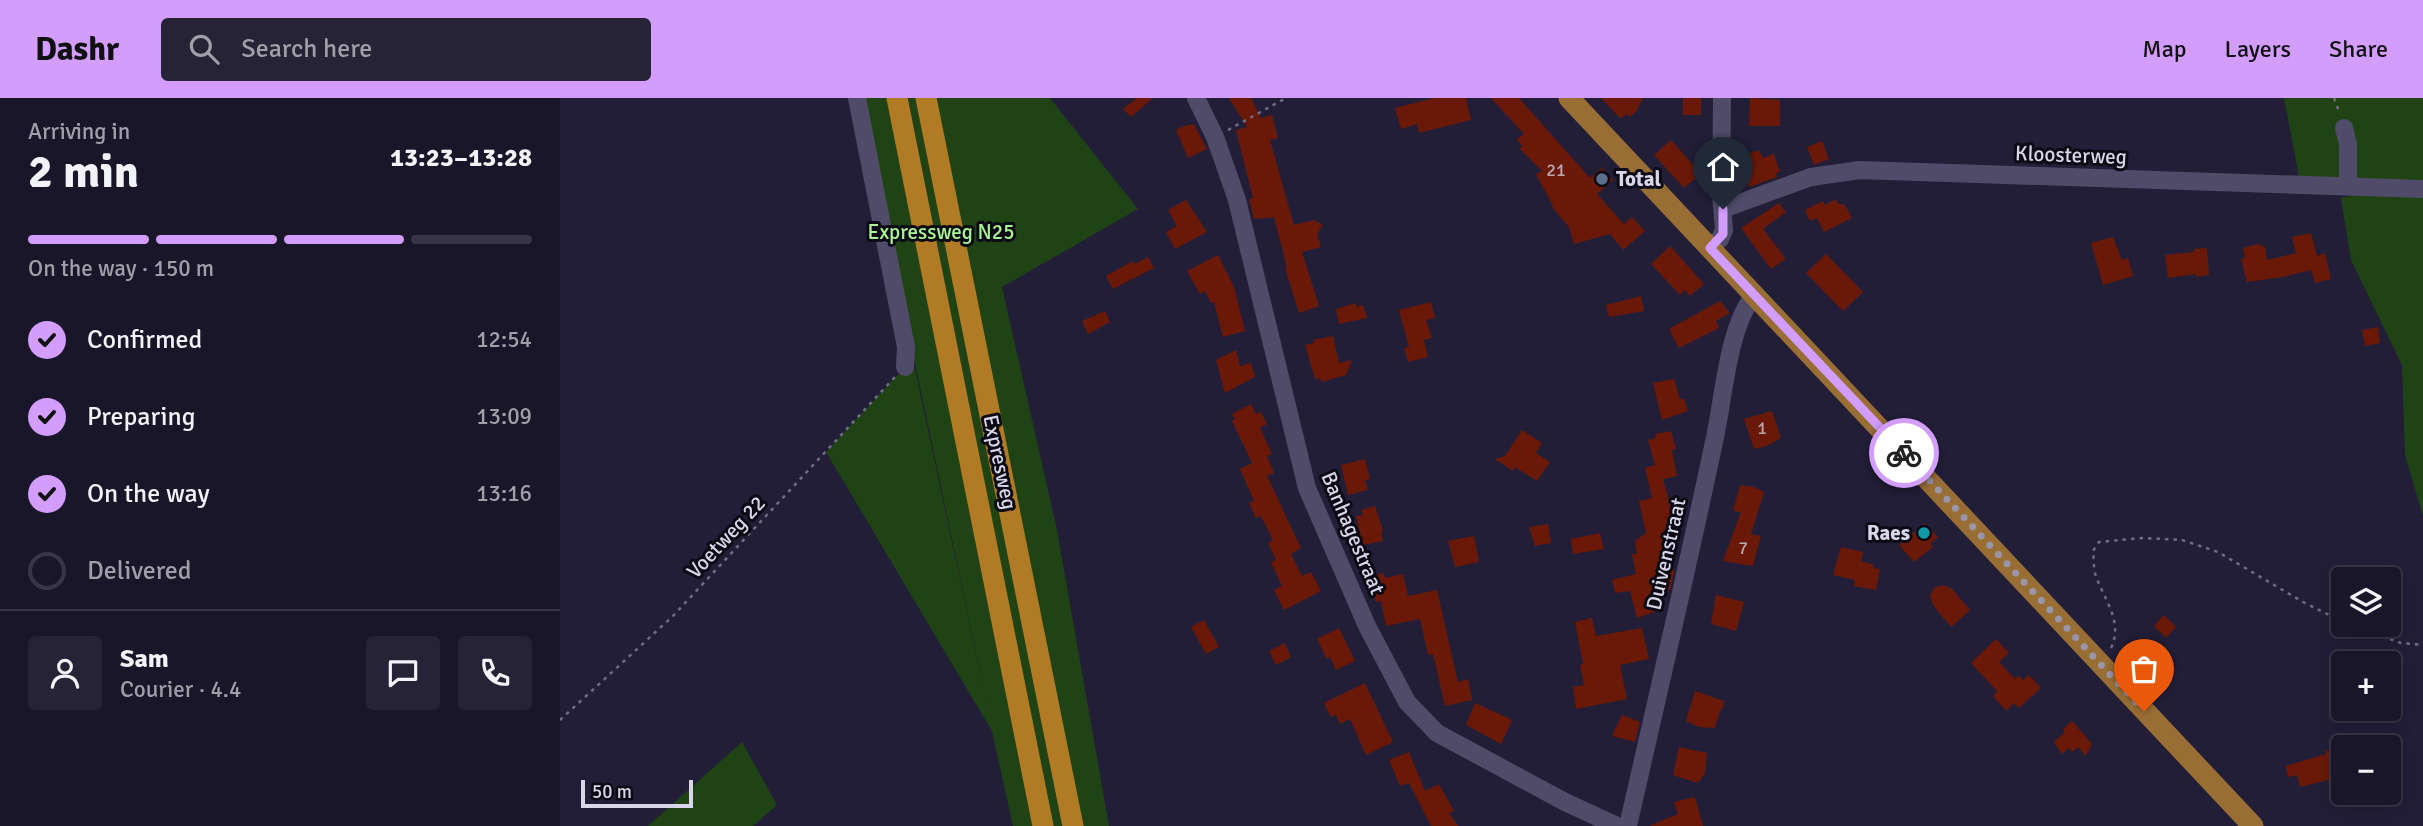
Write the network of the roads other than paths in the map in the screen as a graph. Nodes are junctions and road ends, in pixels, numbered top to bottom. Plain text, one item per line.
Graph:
1 (857, 98) edge
2 (897, 98) edge
3 (926, 98) edge
4 (1196, 98) edge
5 (1569, 98) edge
6 (1722, 98) edge
7 (2344, 128) dead end
8 (2348, 186) junction
9 (2423, 189) edge
10 (1723, 209) junction
11 (1710, 248) junction
12 (1754, 295) junction
13 (905, 367) road end
14 (1043, 826) edge
15 (1073, 826) edge
16 (1617, 826) edge
17 (1628, 826) edge
18 (2253, 826) edge

1 - 13 street
2 - 14 highway, Expresweg
3 - 15 highway, Expresweg
4 - 16 street, Banhagestraat
5 - 11 main road
6 - 10 street
7 - 8 street
8 - 9 street, Kloosterweg
8 - 10 street, Kloosterweg
10 - 11 street
11 - 12 main road
12 - 17 street, Duivenstraat
12 - 18 main road

